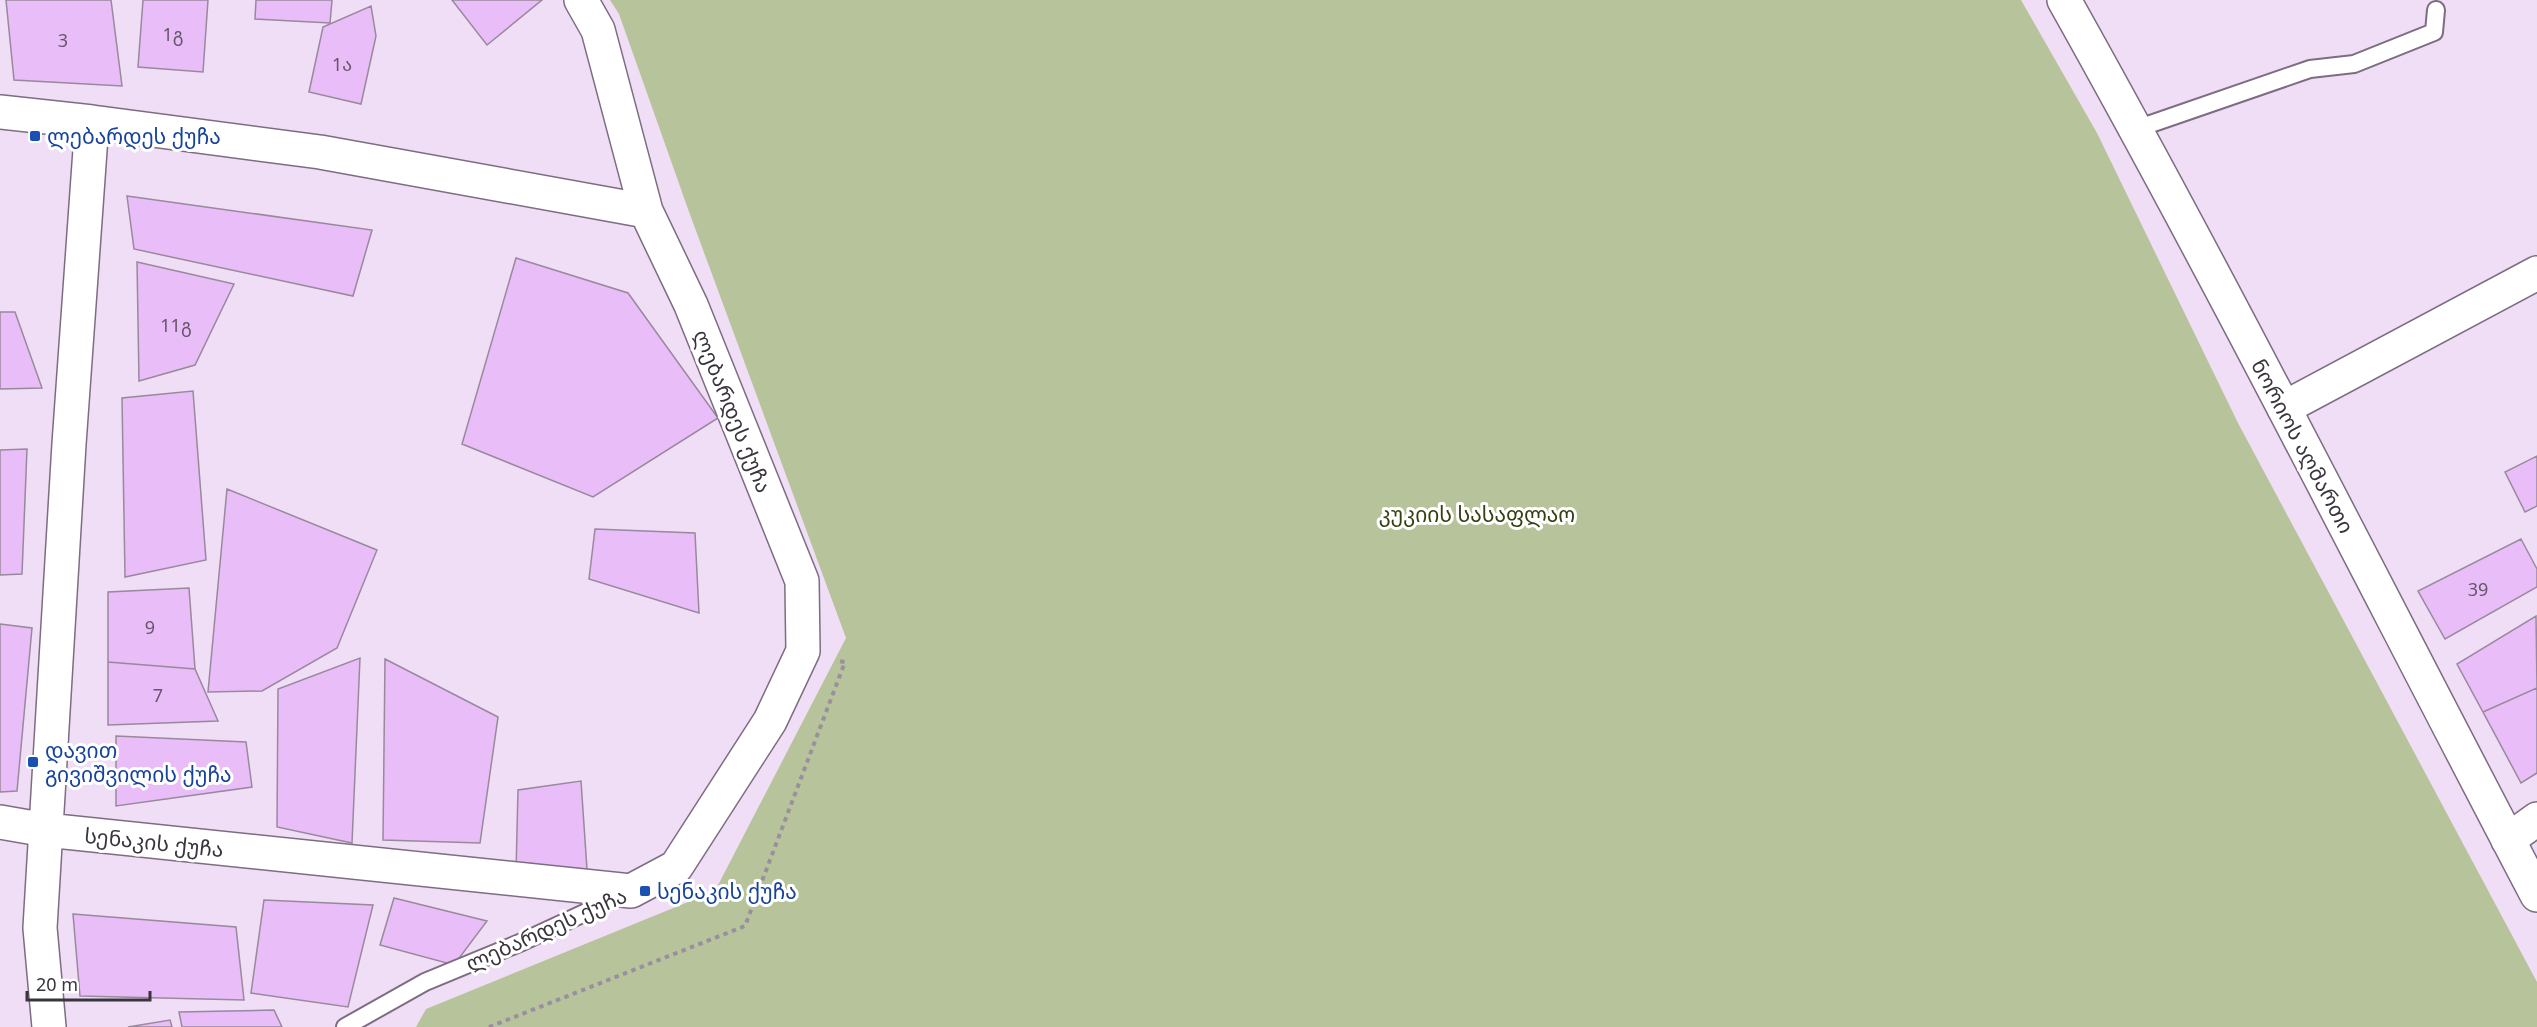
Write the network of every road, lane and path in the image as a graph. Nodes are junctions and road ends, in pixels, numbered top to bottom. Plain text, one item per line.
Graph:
1 (582, 0) edge
2 (2064, 0) edge
3 (2436, 10) dead end
4 (0, 112) edge
5 (92, 122) junction
6 (2136, 129) junction
7 (646, 211) junction
8 (2537, 273) edge
9 (2284, 408) junction
10 (2537, 819) edge
11 (0, 822) edge
12 (46, 830) junction
13 (2508, 840) junction
14 (632, 891) junction
15 (2537, 895) edge
16 (49, 1027) edge
17 (345, 1027) edge

1 - 7 street, ლებარდეს ქუჩა
2 - 6 street, ნორიოს აღმართი
3 - 6 lane
4 - 5 street
5 - 7 street
5 - 12 street
6 - 9 street, ნორიოს აღმართი
7 - 14 street, ლებარდეს ქუჩა
8 - 9 street
9 - 13 street, ნორიოს აღმართი
10 - 13 street
11 - 12 street, სენაკის ქუჩა
12 - 14 street, სენაკის ქუჩა
12 - 16 street
13 - 15 street, ნორიოს აღმართი
14 - 17 lane, ლებარდეს ქუჩა

